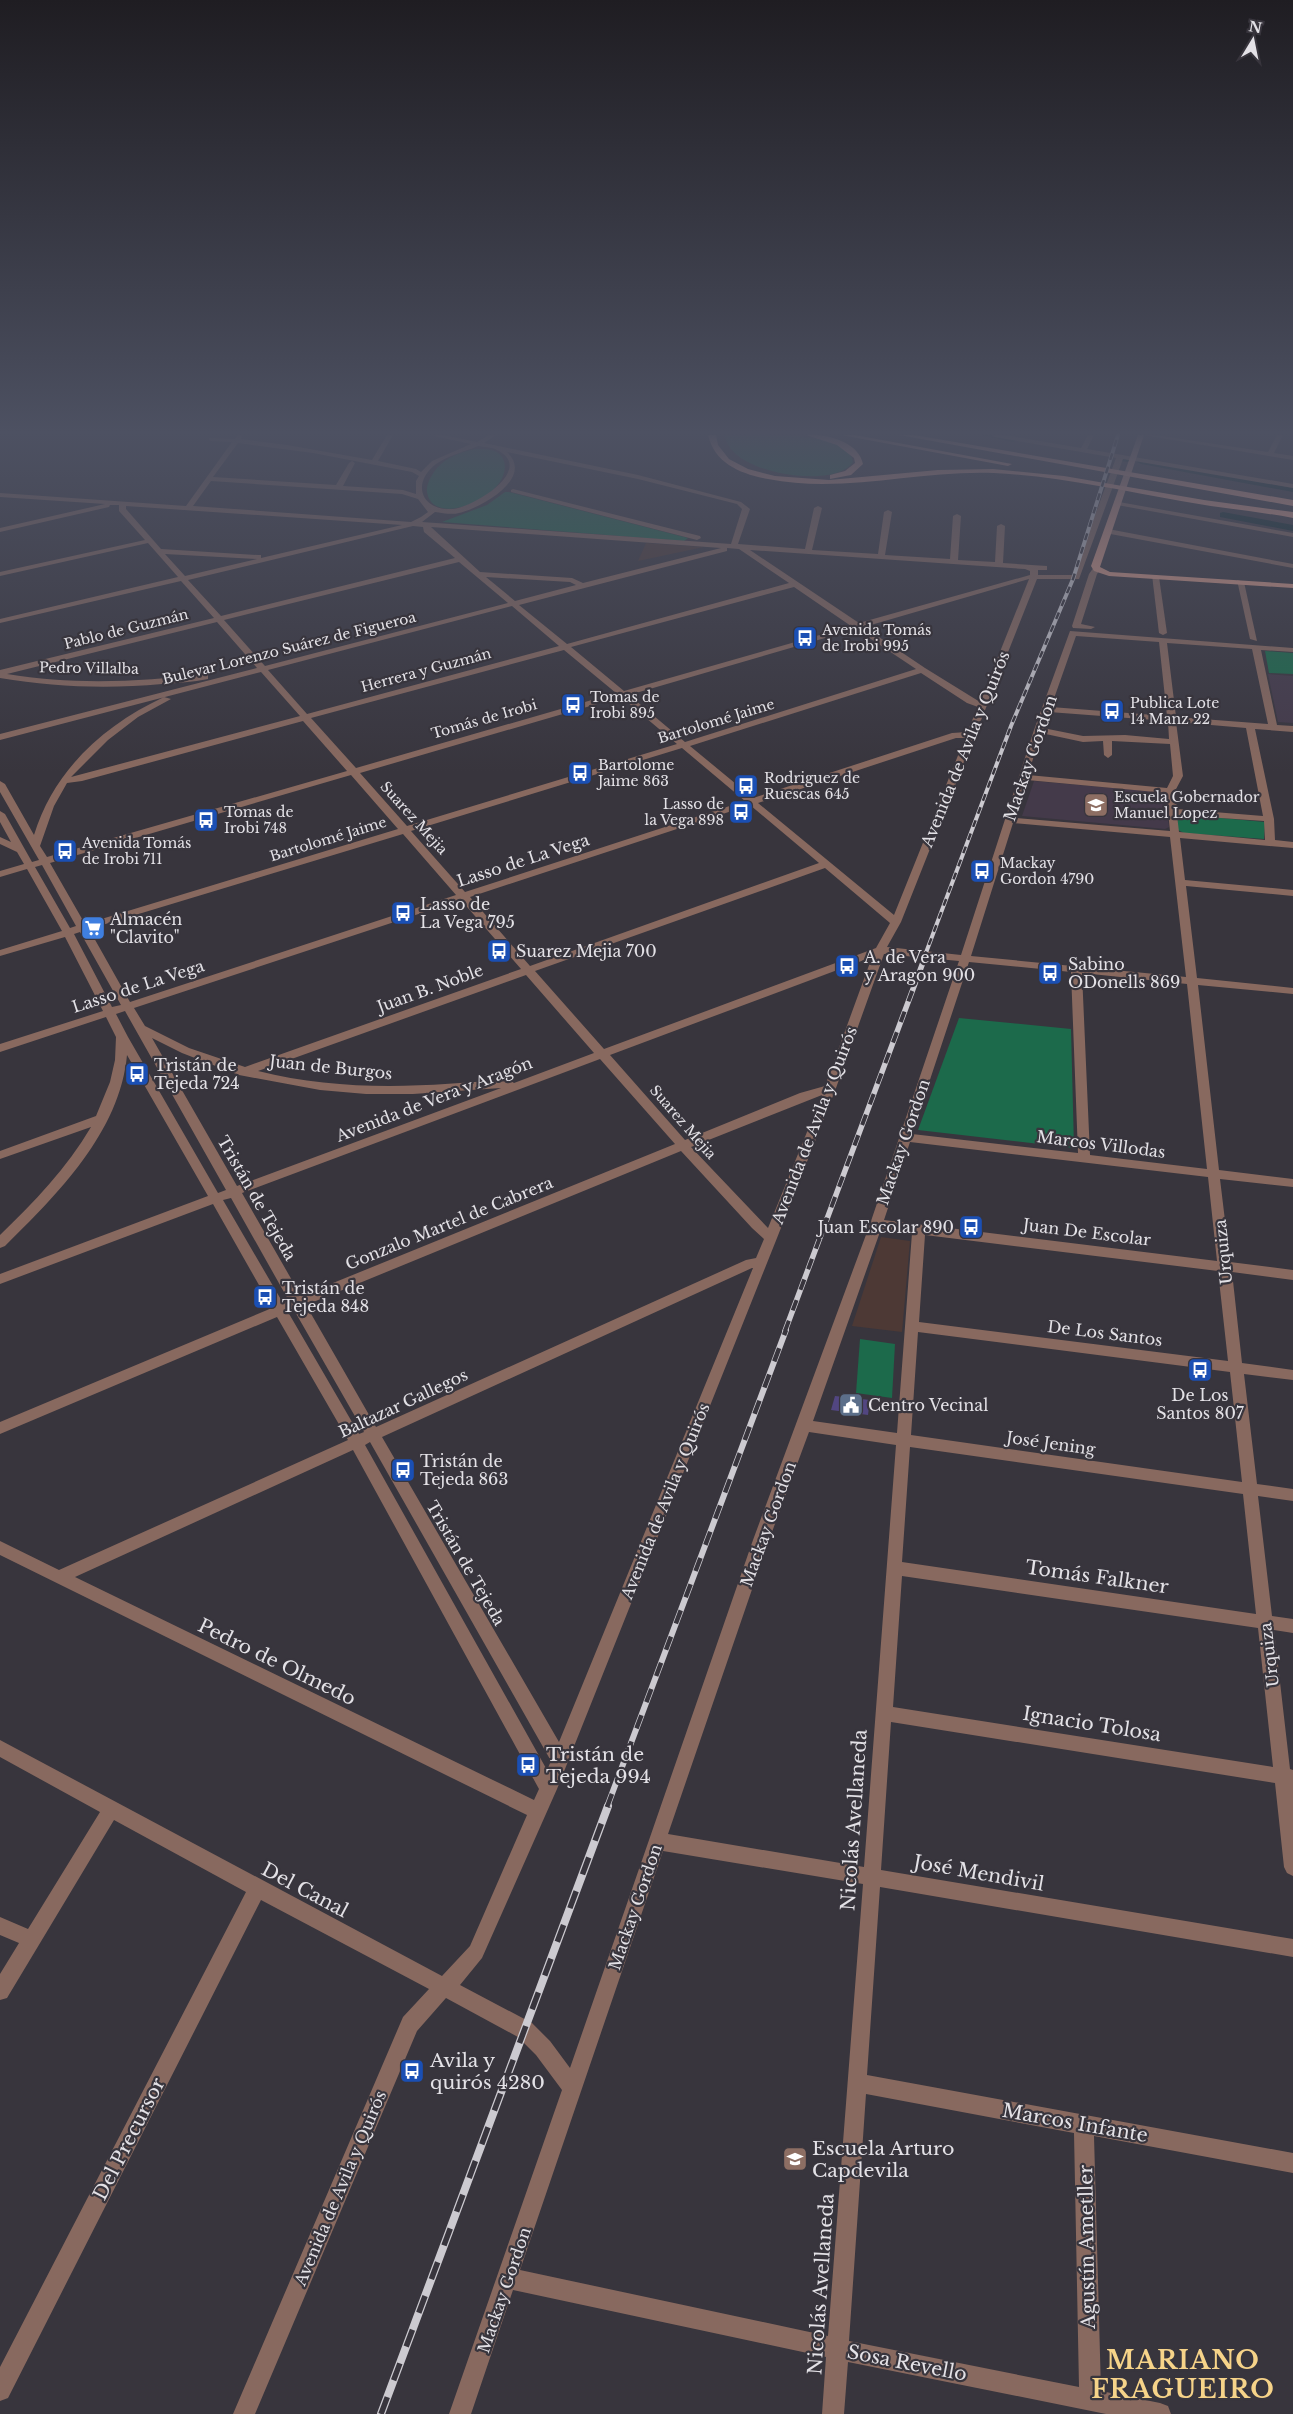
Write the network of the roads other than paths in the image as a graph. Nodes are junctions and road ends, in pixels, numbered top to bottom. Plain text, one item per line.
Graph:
1 (119, 548) edge
2 (155, 548) edge
3 (312, 548) edge
4 (448, 548) edge
5 (722, 548) edge
6 (722, 548) edge
7 (731, 548) edge
8 (754, 548) edge
9 (809, 548) edge
10 (882, 548) edge
11 (955, 548) edge
12 (1000, 548) edge
13 (1087, 548) edge
14 (1102, 548) edge
15 (1193, 548) edge
16 (158, 551) junction
17 (808, 551) junction
18 (881, 556) junction
19 (264, 559) junction
20 (461, 559) junction
21 (954, 562) junction
22 (1000, 565) junction
23 (1293, 566) edge
24 (1027, 567) junction
25 (1044, 568) dead end
26 (1078, 571) junction
27 (1095, 571) junction
28 (0, 574) edge
29 (478, 574) junction
30 (1155, 576) junction
31 (1034, 577) junction
32 (182, 578) junction
33 (1240, 582) junction
34 (580, 584) junction
35 (795, 584) junction
36 (1293, 586) edge
37 (513, 601) junction
38 (219, 620) junction
39 (0, 621) edge
40 (856, 625) junction
41 (1074, 630) junction
42 (1163, 637) junction
43 (1293, 642) edge
44 (1255, 643) junction
45 (567, 646) junction
46 (1293, 650) edge
47 (262, 666) junction
48 (922, 670) junction
49 (0, 674) edge
50 (208, 680) junction
51 (623, 693) junction
52 (983, 706) junction
53 (1046, 709) junction
54 (306, 718) junction
55 (1172, 720) junction
56 (1250, 726) junction
57 (1273, 727) junction
58 (1293, 729) edge
59 (0, 730) edge
60 (1038, 730) junction
61 (971, 735) junction
62 (0, 737) edge
63 (1107, 738) junction
64 (1175, 742) junction
65 (684, 745) junction
66 (1108, 755) dead end
67 (353, 772) junction
68 (1024, 777) junction
69 (64, 781) junction
70 (0, 784) edge
71 (1170, 790) junction
72 (752, 802) junction
73 (1173, 812) junction
74 (0, 814) edge
75 (1008, 820) junction
76 (1269, 820) junction
77 (405, 830) junction
78 (1175, 835) junction
79 (1293, 839) edge
80 (0, 840) edge
81 (1275, 843) junction
82 (1293, 845) edge
83 (36, 847) junction
84 (20, 850) junction
85 (44, 861) junction
86 (826, 864) junction
87 (30, 865) junction
88 (0, 874) edge
89 (1181, 883) junction
90 (1293, 893) edge
91 (463, 896) junction
92 (896, 922) junction
93 (83, 928) junction
94 (68, 932) junction
95 (880, 950) junction
96 (0, 953) edge
97 (965, 958) junction
98 (530, 970) junction
99 (1076, 970) junction
100 (1192, 981) junction
101 (1293, 991) edge
102 (127, 1006) junction
103 (111, 1012) junction
104 (140, 1028) junction
105 (122, 1036) junction
106 (0, 1048) edge
107 (603, 1054) junction
108 (243, 1072) junction
109 (528, 1081) junction
110 (830, 1088) junction
111 (101, 1119) junction
112 (905, 1137) junction
113 (683, 1146) junction
114 (0, 1155) edge
115 (1084, 1158) junction
116 (1214, 1174) junction
117 (1293, 1183) edge
118 (233, 1192) junction
119 (216, 1197) junction
120 (876, 1224) junction
121 (919, 1229) junction
122 (771, 1238) junction
123 (0, 1243) edge
124 (761, 1264) junction
125 (1224, 1266) junction
126 (1293, 1275) edge
127 (0, 1279) edge
128 (298, 1304) junction
129 (280, 1310) junction
130 (912, 1326) junction
131 (1236, 1368) junction
132 (1293, 1375) edge
133 (804, 1426) junction
134 (0, 1428) edge
135 (374, 1435) junction
136 (904, 1440) junction
137 (357, 1443) junction
138 (1250, 1489) junction
139 (1293, 1495) edge
140 (0, 1548) edge
141 (894, 1568) junction
142 (59, 1577) junction
143 (1265, 1622) junction
144 (1293, 1626) edge
145 (884, 1713) junction
146 (0, 1748) edge
147 (560, 1760) junction
148 (1288, 1777) edge
149 (548, 1789) junction
150 (111, 1809) junction
151 (537, 1811) junction
152 (657, 1841) junction
153 (1293, 1866) edge
154 (872, 1876) junction
155 (257, 1888) junction
156 (0, 1926) edge
157 (31, 1939) junction
158 (1293, 1948) edge
159 (445, 1987) junction
160 (0, 1991) edge
161 (856, 2084) junction
162 (573, 2090) junction
163 (1084, 2125) junction
164 (1293, 2164) edge
165 (508, 2278) junction
166 (838, 2349) junction
167 (0, 2390) edge
168 (1090, 2399) junction
169 (244, 2414) edge
170 (460, 2414) edge
171 (832, 2414) edge
172 (1160, 2414) edge

1 - 28 street
2 - 16 street, Suarez Mejia
3 - 19 street
4 - 20 street
5 - 34 street, Bulevar Lorenzo Suárez de Figueroa
6 - 34 street, Bulevar Lorenzo Suárez de Figueroa
7 - 35 street
8 - 17 street
9 - 17 street
10 - 18 street
11 - 21 street
12 - 22 street
13 - 26 street
14 - 27 main road, Mackay Gordon
15 - 23 street
16 - 19 street
16 - 32 street, Suarez Mejia
17 - 18 street
18 - 21 street
19 - 32 street
20 - 29 street
20 - 38 street, Pablo de Guzmán
21 - 22 street
22 - 24 street
24 - 25 street
24 - 31 street
26 - 27 street
26 - 31 street, Tomás de Irobi
27 - 30 main road
27 - 41 street, Mackay Gordon
29 - 34 street
29 - 37 street
30 - 33 main road
30 - 42 street, Urquiza
31 - 40 street, Tomás de Irobi
31 - 52 street, Avenida de Avila y Quirós
32 - 38 street, Suarez Mejia
32 - 39 street
33 - 36 main road
33 - 44 street
34 - 37 street, Bulevar Lorenzo Suárez de Figueroa
35 - 40 street
35 - 45 street, Herrera y Guzmán
37 - 45 street
37 - 47 street, Bulevar Lorenzo Suárez de Figueroa
38 - 47 street, Suarez Mejia
38 - 49 street, Pablo de Guzmán
40 - 48 street
40 - 51 street, Tomás de Irobi
41 - 42 street
41 - 53 street, Mackay Gordon
42 - 44 street
42 - 55 street, Urquiza
43 - 44 street
44 - 46 street
44 - 57 street
45 - 51 street
45 - 54 street, Herrera y Guzmán
47 - 50 street, Bulevar Lorenzo Suárez de Figueroa
47 - 54 street, Suarez Mejia
48 - 52 street
48 - 65 street, Bartolomé Jaime
49 - 50 street, Pedro Villalba
50 - 59 street, Bulevar Lorenzo Suárez de Figueroa
50 - 62 street, Bulevar Lorenzo Suárez de Figueroa
50 - 69 street
51 - 65 street
51 - 67 street, Tomás de Irobi
52 - 61 street, Avenida de Avila y Quirós
53 - 55 street
53 - 60 street, Mackay Gordon
54 - 67 street, Suarez Mejia
54 - 69 street, Herrera y Guzmán
55 - 56 street
55 - 64 street, Urquiza
56 - 57 street
56 - 76 street
57 - 58 street
60 - 63 street
60 - 68 street, Mackay Gordon
61 - 72 street, Lasso de La Vega
61 - 92 street, Avenida de Avila y Quirós
63 - 64 street
63 - 66 street
64 - 71 street, Urquiza
65 - 72 street
65 - 77 street, Bartolomé Jaime
67 - 77 street, Suarez Mejia
67 - 85 street, Tomás de Irobi
68 - 71 street
68 - 75 street, Mackay Gordon
69 - 83 street
70 - 83 street, Tristán de Tejeda
71 - 73 street, Urquiza
72 - 86 street
72 - 91 street, Lasso de La Vega
73 - 76 street
73 - 78 street, Urquiza
74 - 84 street
75 - 78 street
75 - 97 street, Mackay Gordon
76 - 81 street
77 - 91 street, Suarez Mejia
77 - 93 street, Bartolomé Jaime
78 - 81 street
78 - 89 street, Urquiza
79 - 81 street
80 - 84 street
81 - 82 street
83 - 85 street, Tristán de Tejeda
84 - 87 street
85 - 87 street, Tomás de Irobi
85 - 93 street, Tristán de Tejeda
86 - 92 street
86 - 98 street, Juan B. Noble
87 - 88 street, Tomás de Irobi
87 - 94 street
89 - 90 street
89 - 100 street, Urquiza
91 - 98 street, Suarez Mejia
91 - 102 street, Lasso de La Vega
92 - 95 street, Avenida de Avila y Quirós
93 - 94 street, Bartolomé Jaime
93 - 102 street, Tristán de Tejeda
94 - 96 street, Bartolomé Jaime
94 - 103 street
95 - 97 street
95 - 107 street, Avenida de Vera y Aragón
95 - 110 street, Avenida de Avila y Quirós
97 - 99 street
97 - 112 street, Mackay Gordon
98 - 107 street, Suarez Mejia
98 - 108 street, Juan B. Noble
99 - 100 street
99 - 115 street
100 - 101 street
100 - 116 street, Urquiza
102 - 103 street, Lasso de La Vega
102 - 104 street, Tristán de Tejeda
103 - 105 street
103 - 106 street, Lasso de La Vega
104 - 108 street, Juan de Burgos
104 - 118 street, Tristán de Tejeda
105 - 111 street
105 - 119 street
107 - 109 street, Avenida de Vera y Aragón
107 - 113 street, Suarez Mejia
108 - 109 street, Juan de Burgos
109 - 118 street, Avenida de Vera y Aragón
110 - 113 street, Gonzalo Martel de Cabrera
110 - 122 street, Avenida de Avila y Quirós
111 - 114 street
111 - 123 street
112 - 115 street, Marcos Villodas
112 - 120 street, Mackay Gordon
113 - 122 street, Suarez Mejia
113 - 128 street, Gonzalo Martel de Cabrera
115 - 116 street, Marcos Villodas
116 - 117 street, Marcos Villodas
116 - 125 street, Urquiza
118 - 119 street, Avenida de Vera y Aragón
118 - 128 street, Tristán de Tejeda
119 - 127 street, Avenida de Vera y Aragón
119 - 129 street
120 - 121 street, Juan De Escolar
120 - 133 street, Mackay Gordon
121 - 125 street, Juan De Escolar
121 - 130 street, Nicolás Avellaneda
122 - 124 street, Avenida de Avila y Quirós
124 - 135 street, Baltazar Gallegos
124 - 147 street, Avenida de Avila y Quirós
125 - 126 street, Juan De Escolar
125 - 131 street, Urquiza
128 - 129 street, Gonzalo Martel de Cabrera
128 - 135 street, Tristán de Tejeda
129 - 134 street, Gonzalo Martel de Cabrera
129 - 137 street
130 - 131 street, De Los Santos
130 - 136 street, Nicolás Avellaneda
131 - 132 street, De Los Santos
131 - 138 street, Urquiza
133 - 136 street, José Jening
133 - 152 street, Mackay Gordon
135 - 137 street, Baltazar Gallegos
135 - 147 street, Tristán de Tejeda
136 - 138 street, José Jening
136 - 141 street, Nicolás Avellaneda
137 - 142 street, Baltazar Gallegos
137 - 149 street
138 - 139 street, José Jening
138 - 143 street, Urquiza
140 - 142 street, Pedro de Olmedo
141 - 143 street, Tomás Falkner
141 - 145 street, Nicolás Avellaneda
142 - 151 street, Pedro de Olmedo
143 - 144 street, Tomás Falkner
143 - 148 street, Urquiza
145 - 148 street, Ignacio Tolosa
145 - 154 street, Nicolás Avellaneda
146 - 150 street, Del Canal
147 - 149 street, Avenida de Avila y Quirós
148 - 153 street, Urquiza
149 - 151 street, Avenida de Avila y Quirós
150 - 155 street, Del Canal
150 - 157 street
151 - 159 street, Avenida de Avila y Quirós
152 - 154 street, José Mendivil
152 - 162 street, Mackay Gordon
154 - 158 street, José Mendivil
154 - 161 street, Nicolás Avellaneda
155 - 159 street, Del Canal
155 - 167 street, Del Precursor
156 - 157 street
157 - 160 street
159 - 162 street, Del Canal
159 - 169 street, Avenida de Avila y Quirós
161 - 163 street, Marcos Infante
161 - 166 street, Nicolás Avellaneda
162 - 165 street, Mackay Gordon
163 - 164 street, Marcos Infante
163 - 168 street, Agustín Ametller
165 - 166 street, Sosa Revello
165 - 170 street, Mackay Gordon
166 - 168 street, Sosa Revello
166 - 171 street, Nicolás Avellaneda
168 - 172 street, Sosa Revello

